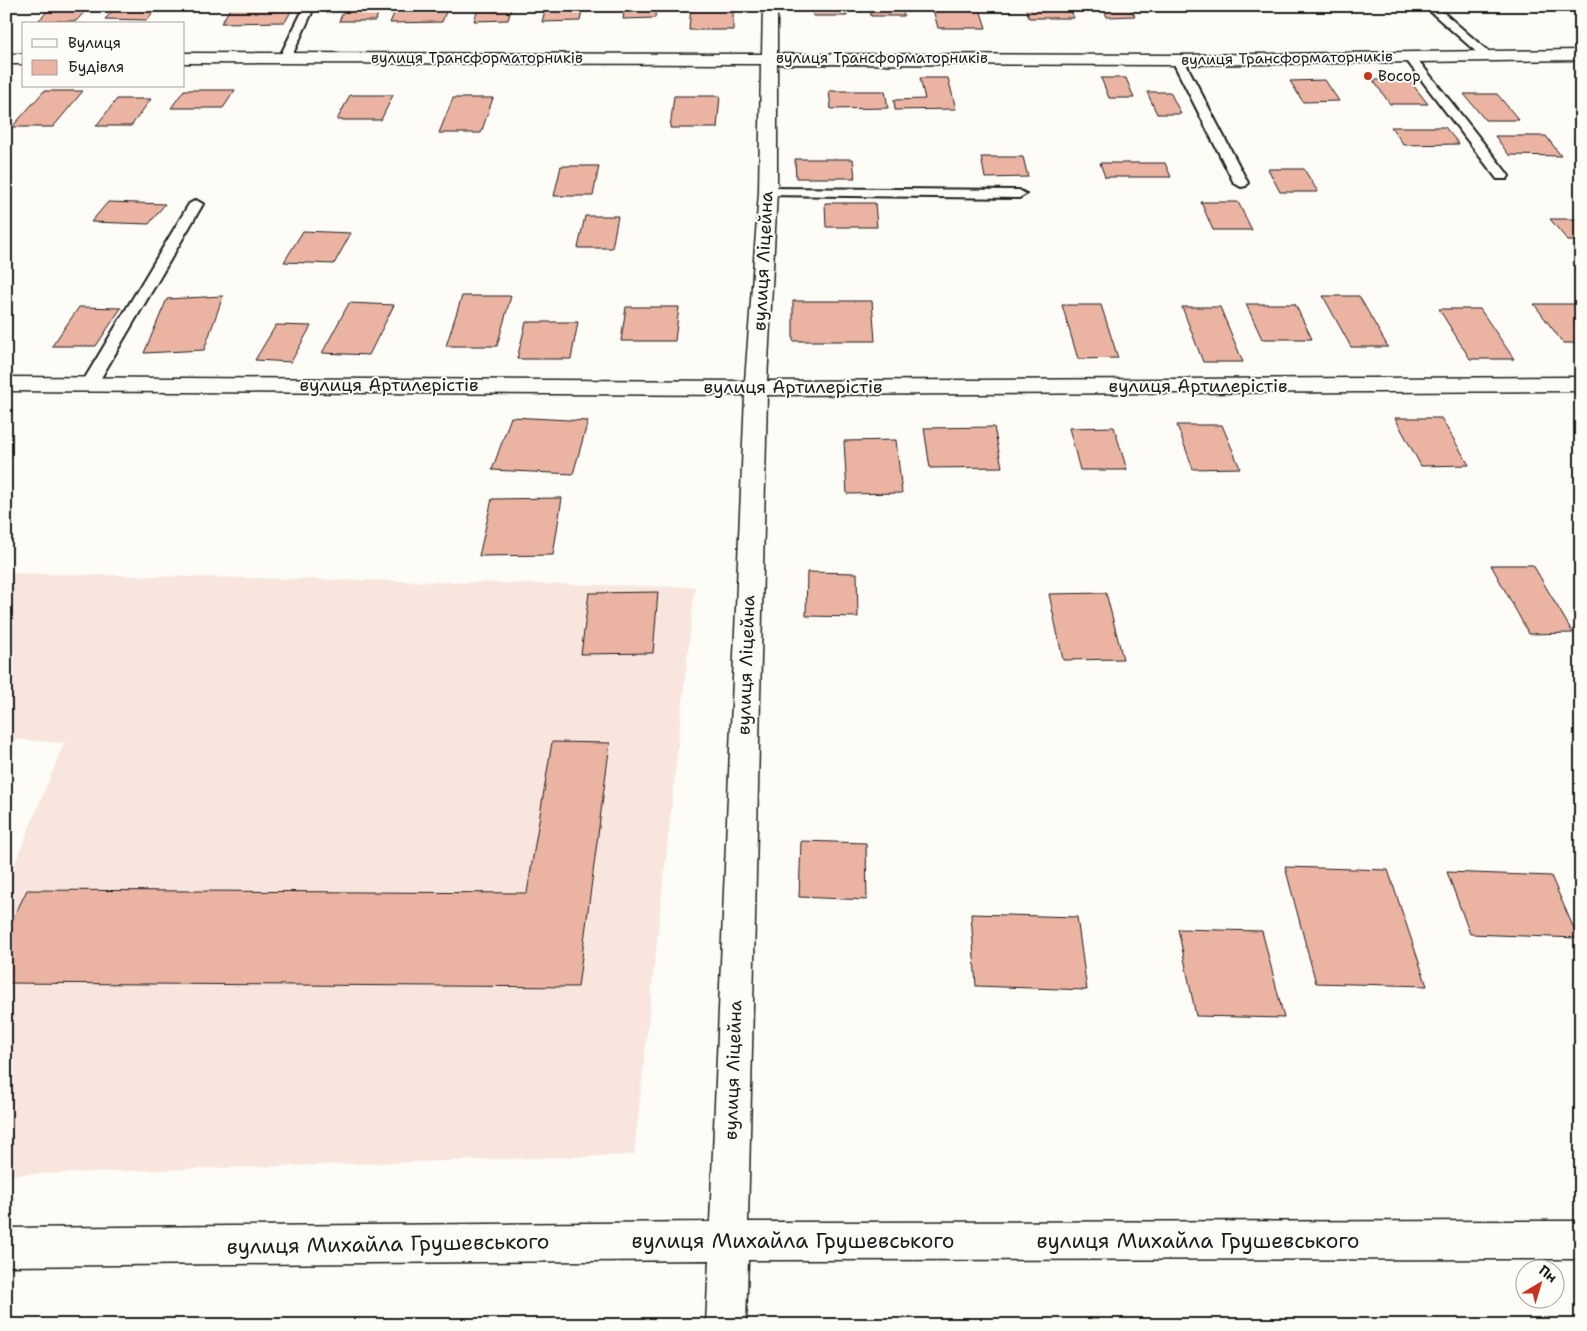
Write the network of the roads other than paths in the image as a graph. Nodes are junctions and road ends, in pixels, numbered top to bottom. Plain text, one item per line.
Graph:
1 (310, 6) edge
2 (770, 6) edge
3 (1429, 6) edge
4 (1486, 55) junction
5 (1581, 55) edge
6 (1410, 57) junction
7 (22, 58) edge
8 (185, 58) edge
9 (285, 58) junction
10 (770, 58) junction
11 (6, 59) edge
12 (1178, 60) junction
13 (1502, 176) dead end
14 (1241, 184) dead end
15 (768, 192) junction
16 (1019, 194) dead end
17 (196, 204) dead end
18 (90, 383) junction
19 (6, 384) edge
20 (1581, 384) edge
21 (756, 388) junction
22 (1581, 1240) edge
23 (727, 1241) junction
24 (6, 1247) edge
25 (726, 1325) edge

1 - 9 lane
2 - 10 street, вулиця Ліцейна
3 - 4 lane
4 - 5 street, вулиця Трансформаторників
4 - 6 street, вулиця Трансформаторників
6 - 12 street, вулиця Трансформаторників
6 - 13 lane
7 - 11 street
8 - 9 street, вулиця Трансформаторників
9 - 10 street, вулиця Трансформаторників
10 - 12 street, вулиця Трансформаторників
10 - 15 street, вулиця Ліцейна
12 - 14 lane
15 - 16 lane
15 - 21 street, вулиця Ліцейна
17 - 18 lane
18 - 19 street, вулиця Артилерістів
18 - 21 street, вулиця Артилерістів
20 - 21 street, вулиця Артилерістів
21 - 23 street, вулиця Ліцейна
22 - 23 street, вулиця Михайла Грушевського
23 - 24 street, вулиця Михайла Грушевського
23 - 25 street, вулиця Ліцейна

